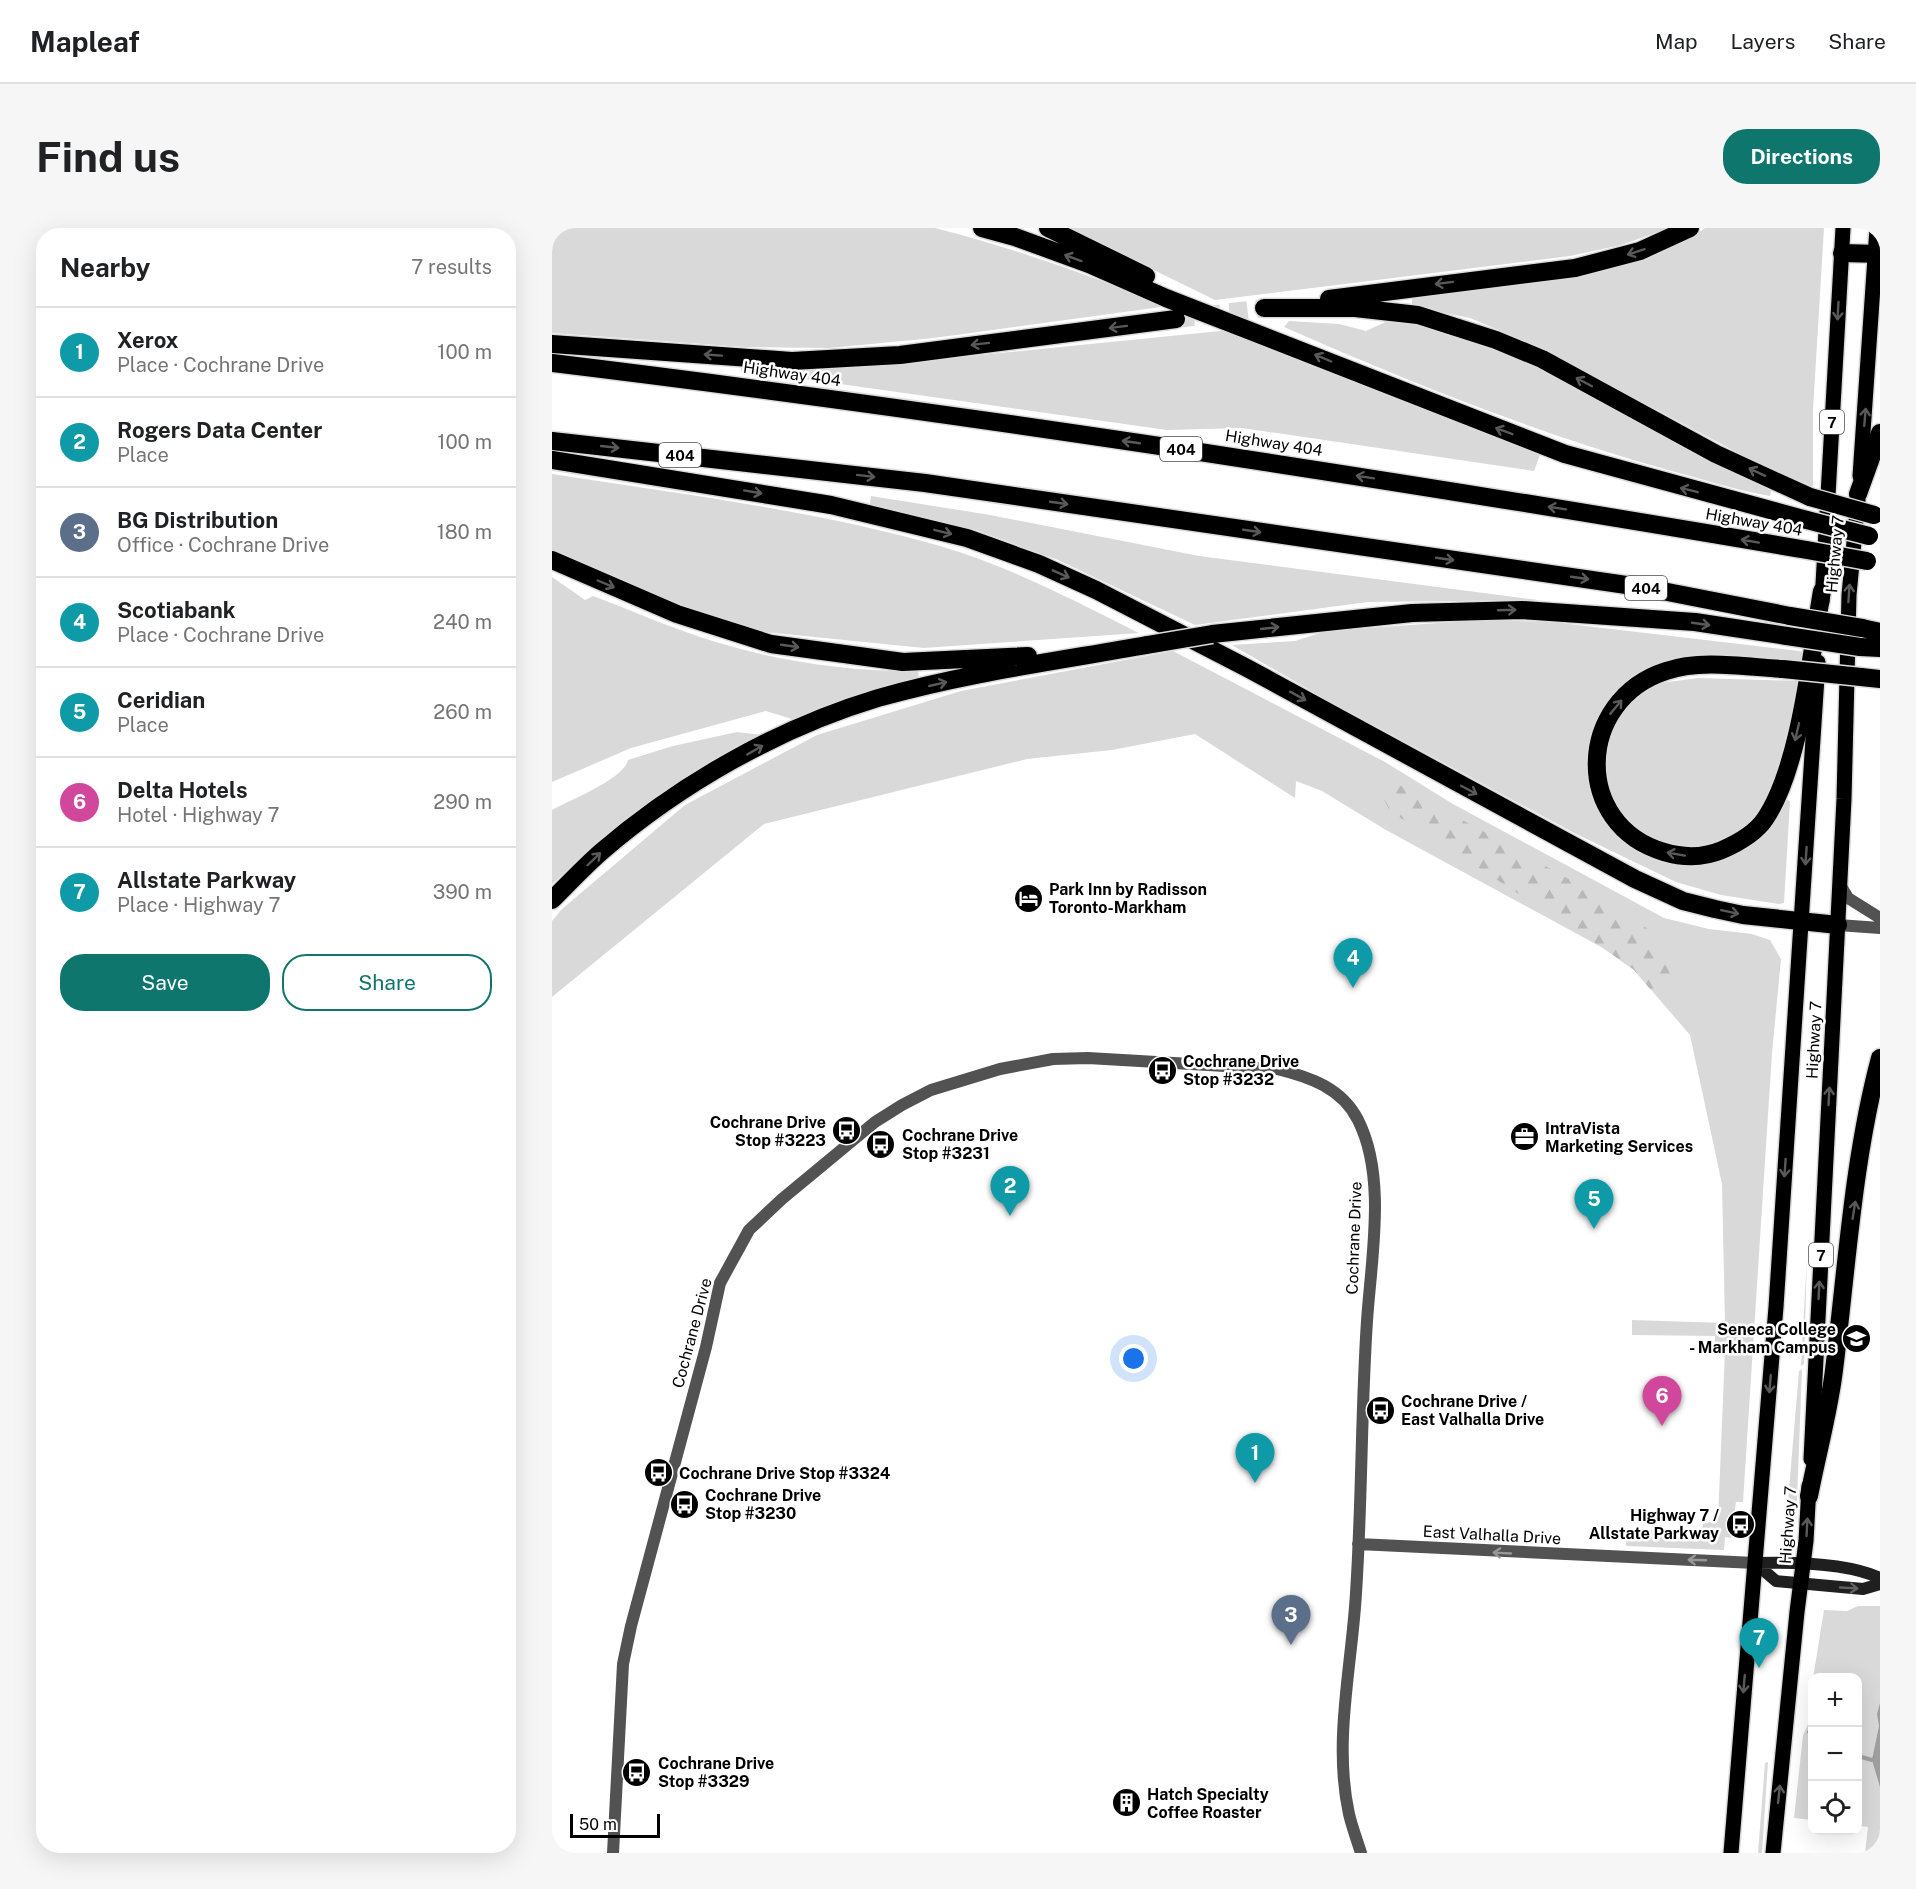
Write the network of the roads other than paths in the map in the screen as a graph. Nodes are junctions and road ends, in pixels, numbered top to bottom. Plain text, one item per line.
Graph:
1 (982, 228) edge
2 (1048, 228) edge
3 (1690, 228) edge
4 (1843, 228) edge
5 (1877, 228) edge
6 (1842, 253) junction
7 (1878, 254) edge
8 (1176, 319) tunnel mouth
9 (1286, 343) junction
10 (552, 344) edge
11 (552, 363) edge
12 (1880, 433) edge
13 (552, 441) edge
14 (552, 460) edge
15 (1858, 494) junction
16 (1877, 515) edge
17 (1874, 537) edge
18 (552, 560) edge
19 (1874, 562) edge
20 (1822, 591) junction
21 (1871, 630) edge
22 (1147, 645) junction
23 (1880, 648) edge
24 (1880, 679) edge
25 (1840, 885) junction
26 (552, 900) edge
27 (1880, 918) edge
28 (1802, 920) junction
29 (1838, 925) junction
30 (1880, 928) edge
31 (1880, 1058) edge
32 (1809, 1496) junction
33 (1358, 1544) junction
34 (1755, 1563) junction
35 (1804, 1565) junction
36 (1880, 1578) edge
37 (1880, 1584) edge
38 (1800, 1585) junction
39 (613, 1853) edge
40 (1361, 1853) edge
41 (1731, 1853) edge
42 (1773, 1853) edge

9 -> 1 highway
2 - 9 highway
3 - 16 highway, bridge
4 - 6 main road, Highway 7 / 7
5 - 7 main road, Highway 7 / 7
6 - 7 highway
6 -> 20 main road, Highway 7 / 7
15 -> 7 main road, Highway 7 / 7
8 -> 10 highway
17 -> 9 highway, bridge
19 -> 11 highway, Highway 404 / 404, bridge
12 - 15 highway
13 -> 21 highway, 404, bridge
14 -> 28 highway
25 -> 15 main road, Highway 7 / 7
18 -> 22 highway
20 -> 24 highway, bridge
20 -> 28 main road, Highway 7 / 7
22 -> 23 highway, bridge
26 -> 22 highway
25 - 27 street
25 - 29 main road, Highway 7 / 7
28 - 29 highway
28 -> 34 main road, Highway 7 / 7
29 - 30 street
32 -> 29 main road, Highway 7 / 7
32 -> 31 highway
35 -> 32 main road, Highway 7 / 7
34 -> 33 street, East Valhalla Drive
33 - 39 street, Cochrane Drive
33 - 40 street, Cochrane Drive
34 - 35 street, East Valhalla Drive
34 - 38 street
34 -> 41 main road, Highway 7 / 7
35 - 36 street, East Valhalla Drive
35 - 38 main road, Highway 7 / 7
38 -> 37 street
42 -> 38 main road, Highway 7 / 7

